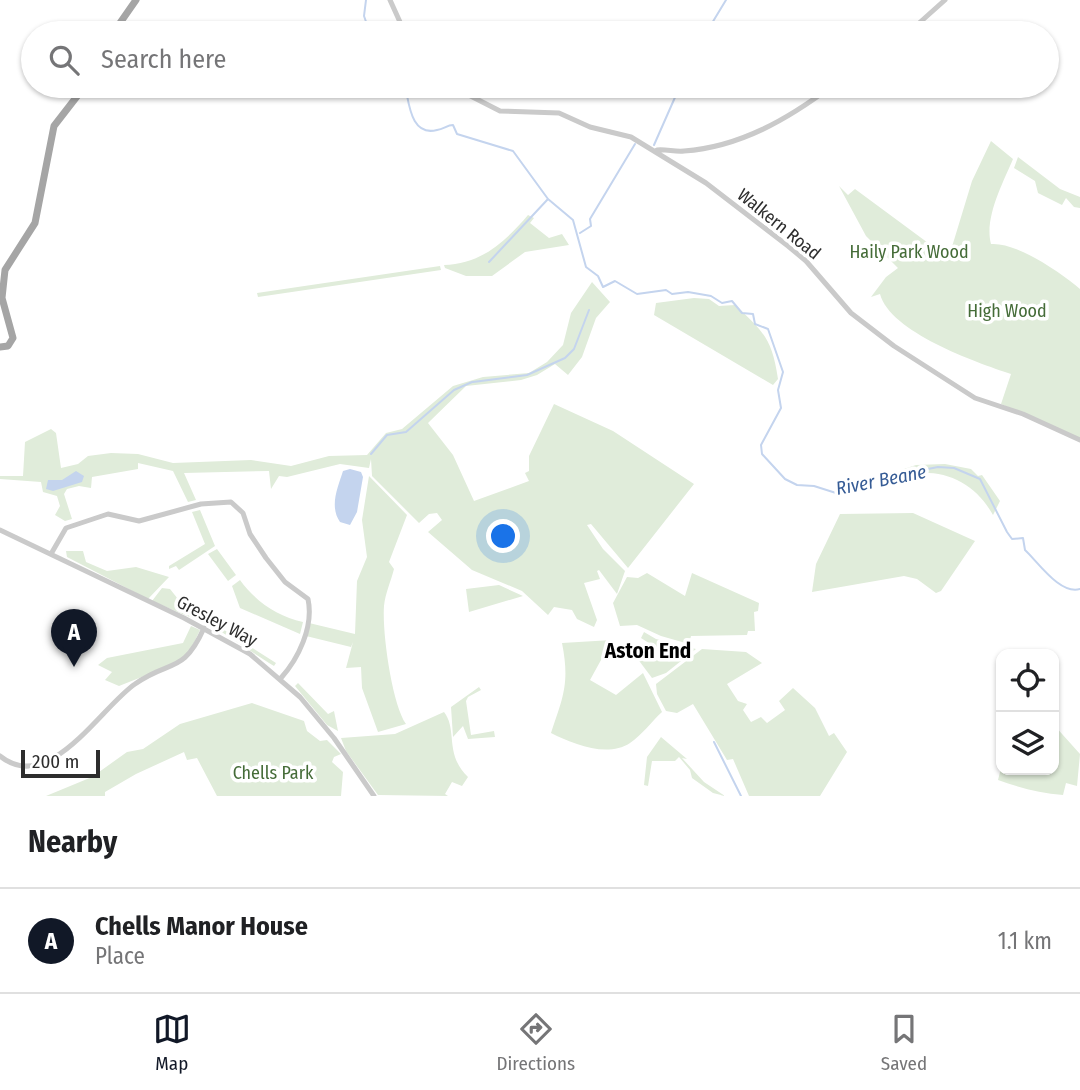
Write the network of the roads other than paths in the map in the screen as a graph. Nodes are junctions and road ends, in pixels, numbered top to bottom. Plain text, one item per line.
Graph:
1 (135, 0) edge
2 (390, 0) edge
3 (945, 0) edge
4 (121, 21) edge
5 (399, 21) edge
6 (921, 21) edge
7 (76, 98) edge
8 (475, 98) edge
9 (817, 98) edge
10 (657, 150) junction
11 (0, 347) edge
12 (1080, 440) edge
13 (0, 530) edge
14 (51, 554) junction
15 (204, 628) junction
16 (281, 678) junction
17 (0, 757) edge
18 (374, 796) edge

1 - 4 main road
2 - 5 street
3 - 6 street
7 - 11 main road
8 - 10 street, Walkern Road
9 - 10 street
10 - 12 street, Walkern Road
13 - 14 street, Gresley Way
14 - 15 street, Gresley Way
14 - 16 street
15 - 16 street, Gresley Way
15 - 17 street
16 - 18 street, Gresley Way

